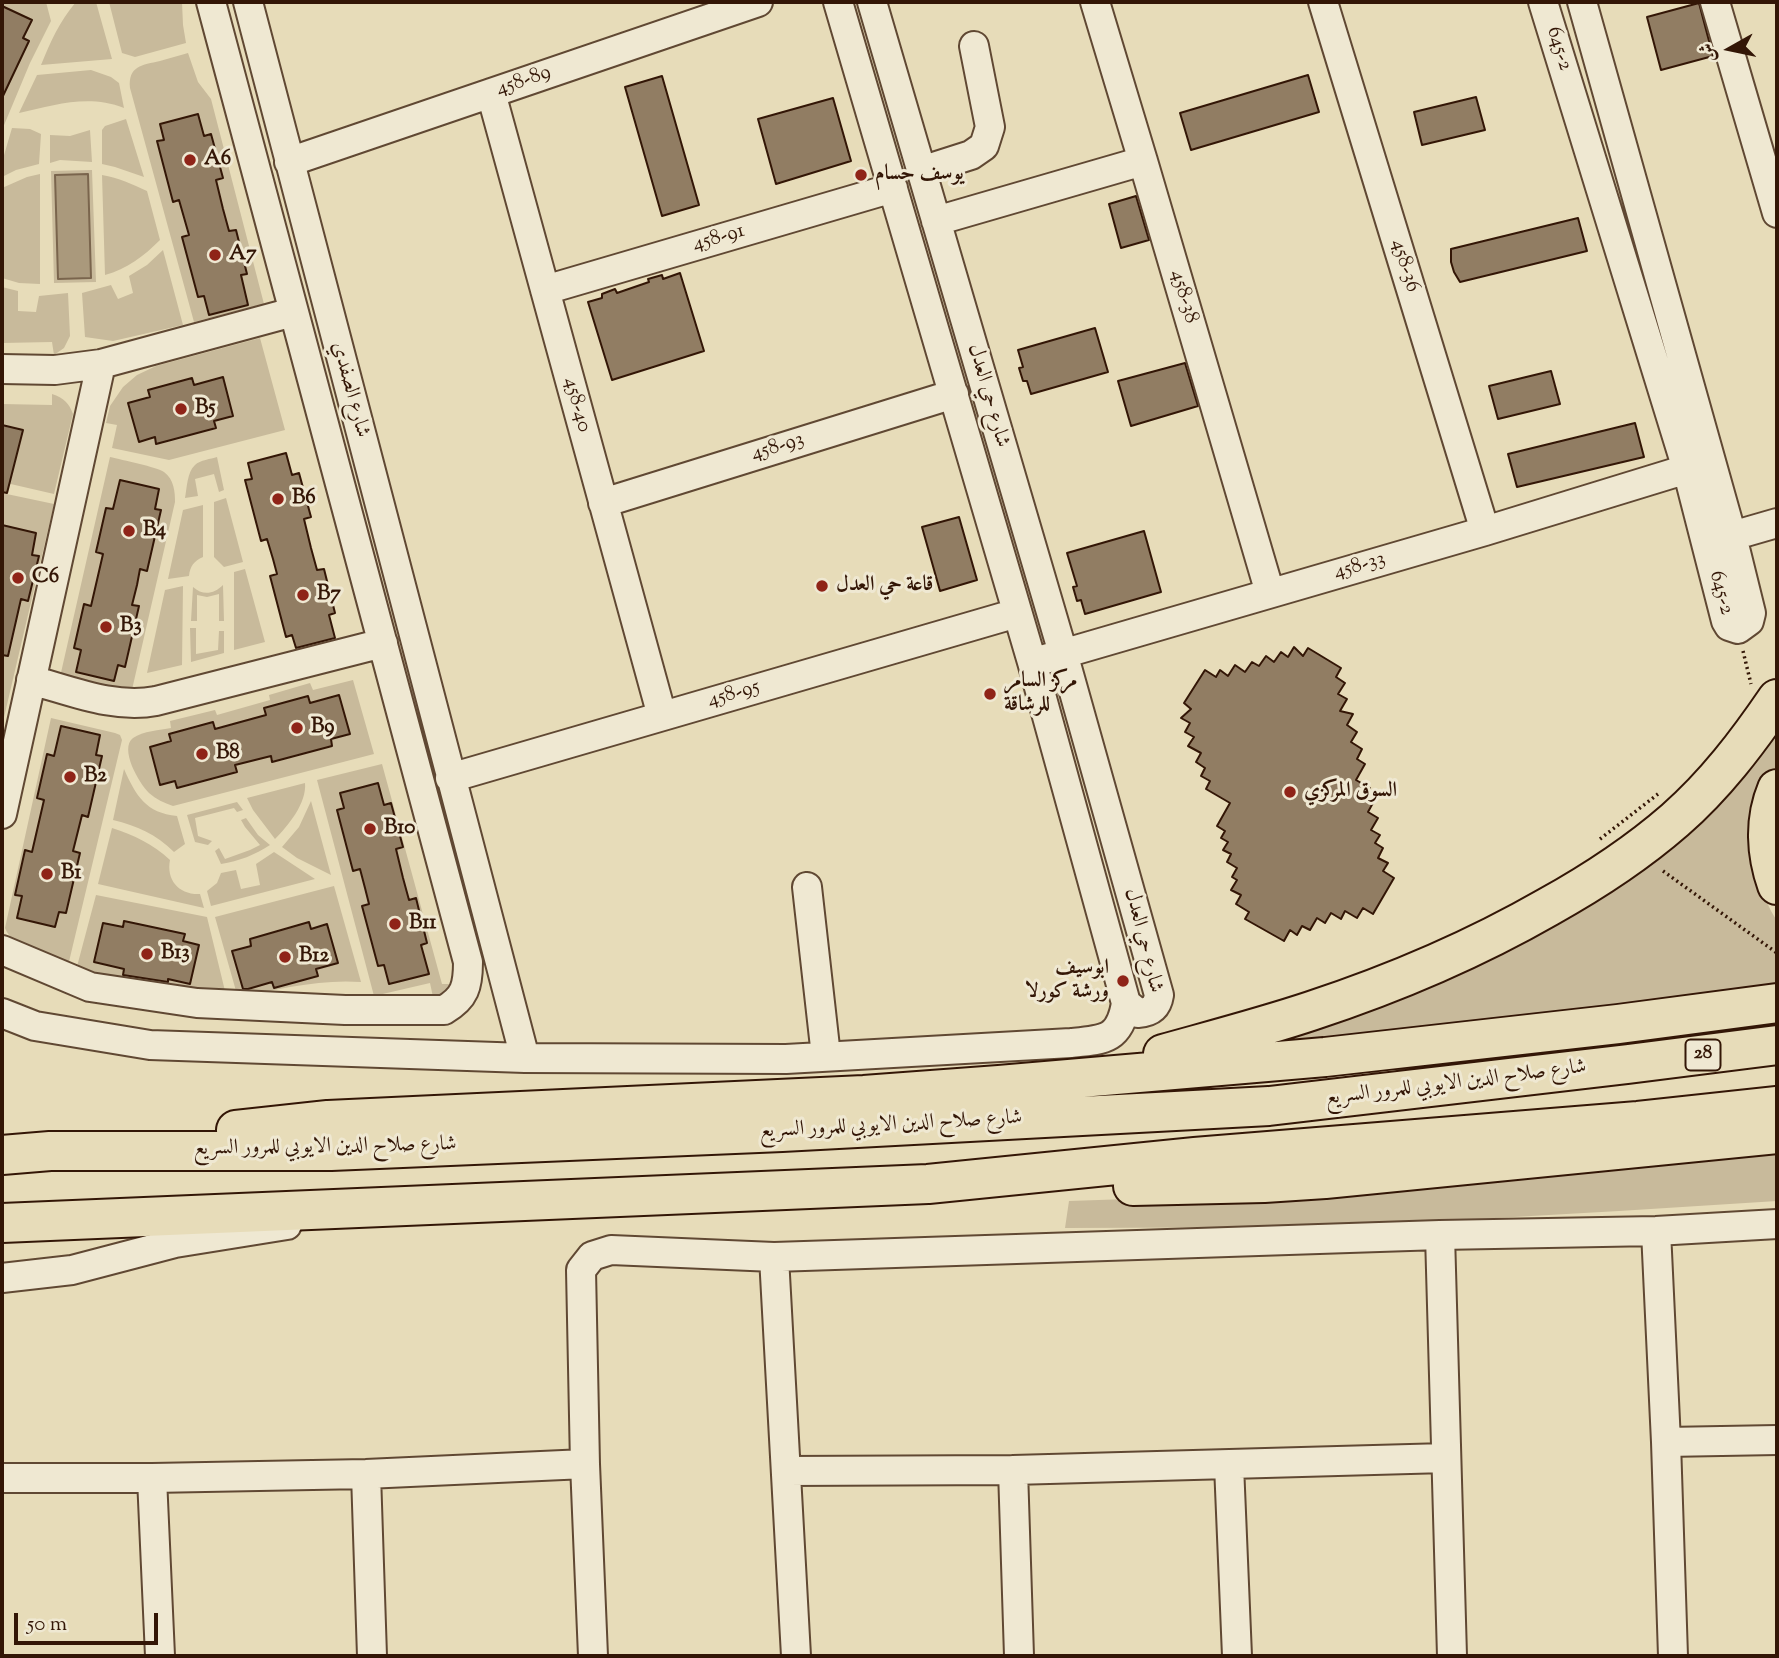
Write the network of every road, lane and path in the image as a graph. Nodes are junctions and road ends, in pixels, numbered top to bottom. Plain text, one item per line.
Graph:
1 (758, 2) edge
2 (838, 2) edge
3 (872, 2) edge
4 (1095, 2) edge
5 (1323, 2) edge
6 (1543, 2) edge
7 (1715, 2) edge
8 (1587, 3) edge
9 (249, 7) edge
10 (213, 12) edge
11 (258, 42) junction
12 (974, 46) dead end
13 (224, 53) junction
14 (491, 93) junction
15 (1143, 161) junction
16 (289, 162) junction
17 (921, 171) junction
18 (893, 188) junction
19 (1777, 214) edge
20 (936, 221) junction
21 (545, 290) junction
22 (293, 312) junction
23 (101, 364) junction
24 (2, 369) edge
25 (954, 394) junction
26 (1699, 479) junction
27 (603, 503) junction
28 (1777, 523) edge
29 (1485, 531) junction
30 (1732, 536) junction
31 (1270, 593) junction
32 (1017, 613) junction
33 (1738, 629) junction
34 (383, 643) junction
35 (1063, 653) junction
36 (1032, 662) junction
37 (31, 680) junction
38 (1765, 696) edge
39 (662, 716) junction
40 (450, 778) junction
41 (1777, 789) edge
42 (1662, 791) dead end
43 (2, 814) edge
44 (1598, 841) dead end
45 (1662, 871) dead end
46 (1777, 885) edge
47 (807, 887) dead end
48 (2, 950) edge
49 (1777, 953) edge
50 (1126, 1003) junction
51 (1777, 1003) edge
52 (2, 1013) edge
53 (1777, 1045) edge
54 (858, 1055) junction
55 (826, 1056) junction
56 (525, 1058) junction
57 (999, 1085) junction
58 (864, 1095) junction
59 (1777, 1106) edge
60 (1777, 1134) edge
61 (50, 1151) junction
62 (2, 1154) edge
63 (928, 1184) junction
64 (338, 1210) junction
65 (2, 1223) edge
66 (1777, 1224) edge
67 (1656, 1231) junction
68 (1440, 1235) junction
69 (774, 1257) junction
70 (3, 1278) edge
71 (1777, 1440) edge
72 (1666, 1442) junction
73 (1446, 1458) junction
74 (585, 1464) junction
75 (1229, 1465) junction
76 (1013, 1470) junction
77 (786, 1471) junction
78 (366, 1474) junction
79 (2, 1478) edge
80 (152, 1478) junction
81 (160, 1656) edge
82 (372, 1656) edge
83 (593, 1656) edge
84 (796, 1656) edge
85 (1019, 1656) edge
86 (1237, 1656) edge
87 (1452, 1656) edge
88 (1673, 1656) edge

1 - 14 street, 458-89
2 - 18 street, شارع حي العدل
3 - 17 street, شارع حي العدل
4 - 15 street, 458-38
5 - 29 street, 458-36
6 - 26 street, 645-2
7 - 19 street
8 - 26 street, 645-2
9 - 10 street
9 - 11 street, شارع الصفدي
10 - 13 street
11 - 13 street
11 - 16 street, شارع الصفدي
12 - 17 street
13 - 22 street
14 - 16 street, 458-89
14 - 21 street, 458-40
15 - 20 street
15 - 31 street, 458-38
16 - 40 street, شارع الصفدي
17 - 20 street, شارع حي العدل
18 - 21 street, 458-91
18 - 25 street, شارع حي العدل
20 - 35 street, شارع حي العدل
21 - 27 street, 458-40
22 - 23 street
22 - 34 street
23 - 24 street
23 - 37 street
25 - 27 street, 458-93
25 - 32 street, شارع حي العدل
26 - 29 street, 458-33
26 - 30 street, 645-2
26 - 33 street, 645-2
27 - 39 street, 458-40
28 - 30 street
29 - 31 street, 458-33
30 - 33 street, 645-2
31 - 35 street, 458-33
32 - 36 street, شارع حي العدل
32 - 39 street, 458-95
33 - 38 path
34 - 37 street
34 - 48 street
35 - 36 street, 458-33
35 - 50 street, شارع حي العدل
36 - 50 street, شارع حي العدل
37 - 43 street
38 - 57 highway
39 - 40 street, 458-95
40 - 56 street, شارع الصفدي
41 - 46 highway
42 - 44 path
45 - 49 path
47 - 55 street
50 - 54 street
51 - 57 highway
52 - 56 street
53 - 61 highway, شارع صلاح الدين الايوبي للمرور السريع / 28
54 - 55 street
54 - 58 street
55 - 56 street
57 - 58 highway
58 - 61 highway
59 - 63 highway
60 - 63 highway
61 - 62 highway, شارع صلاح الدين الايوبي للمرور السريع
63 - 64 highway
64 - 65 highway
64 - 70 street
66 - 67 street
67 - 68 street
67 - 72 street
68 - 69 street
68 - 73 street
69 - 74 street
69 - 77 street
71 - 72 street
72 - 88 street
73 - 75 street
73 - 87 street
74 - 78 street
74 - 83 street
75 - 76 street
75 - 86 street
76 - 77 street
76 - 85 street
77 - 84 street
78 - 80 street
78 - 82 street
79 - 80 street
80 - 81 street

